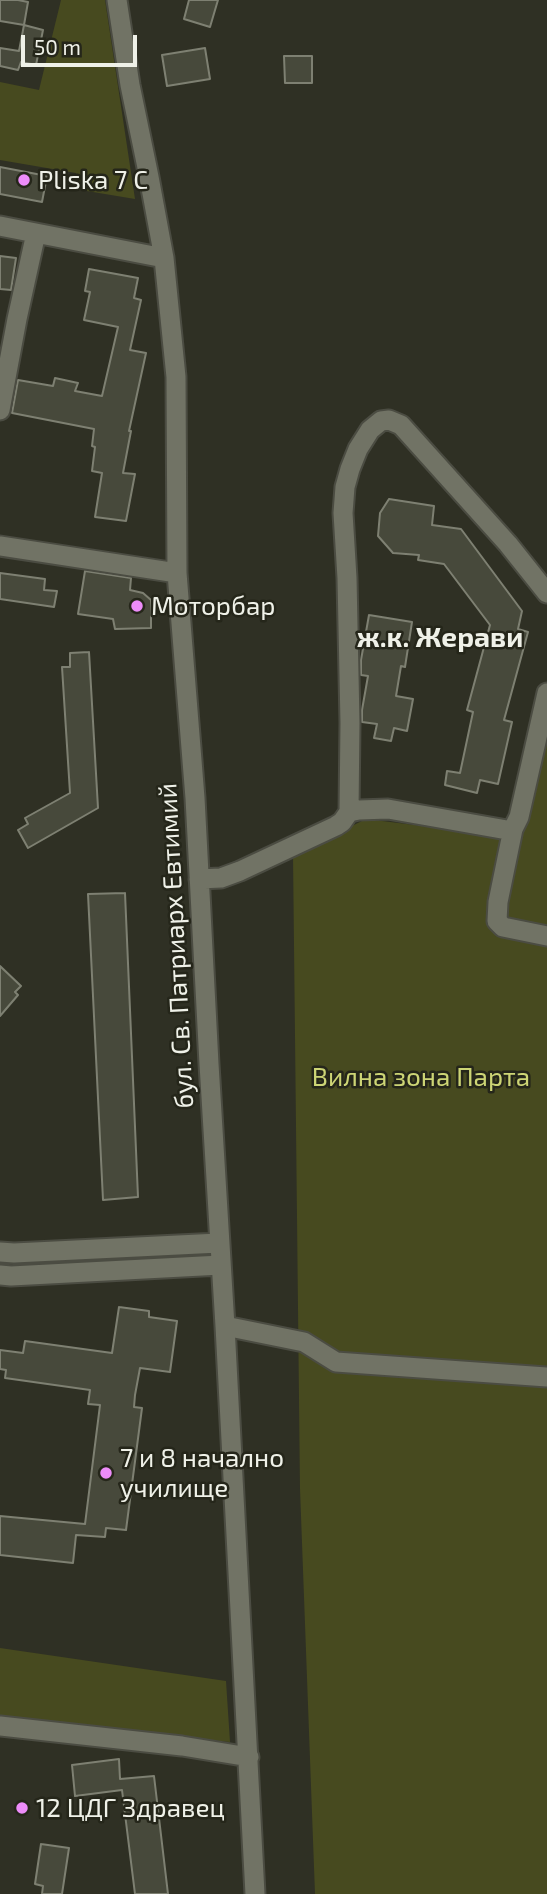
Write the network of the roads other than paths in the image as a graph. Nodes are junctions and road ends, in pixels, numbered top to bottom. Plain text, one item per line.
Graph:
1 (117, 0) edge
2 (0, 226) edge
3 (36, 233) junction
4 (164, 258) junction
5 (0, 410) edge
6 (0, 546) edge
7 (177, 573) junction
8 (547, 593) edge
9 (547, 693) edge
10 (349, 812) junction
11 (513, 829) junction
12 (199, 879) junction
13 (547, 936) edge
14 (219, 1243) junction
15 (0, 1252) edge
16 (221, 1265) junction
17 (0, 1275) edge
18 (225, 1326) junction
19 (547, 1377) edge
20 (0, 1727) edge
21 (249, 1757) junction
22 (255, 1894) edge

1 - 4 street, бул. Св. Патриарх Евтимий
2 - 3 street
3 - 4 street
3 - 5 street
4 - 7 street, бул. Св. Патриарх Евтимий
6 - 7 street
7 - 12 street, бул. Св. Патриарх Евтимий
8 - 10 street
9 - 11 street
10 - 11 street
10 - 12 street
11 - 13 street
12 - 14 street, бул. Св. Патриарх Евтимий
14 - 15 street
14 - 16 street, бул. Св. Патриарх Евтимий
16 - 17 street
16 - 18 street, бул. Св. Патриарх Евтимий
18 - 19 street
18 - 21 street, бул. Св. Патриарх Евтимий
20 - 21 street
21 - 22 street, бул. Св. Патриарх Евтимий

